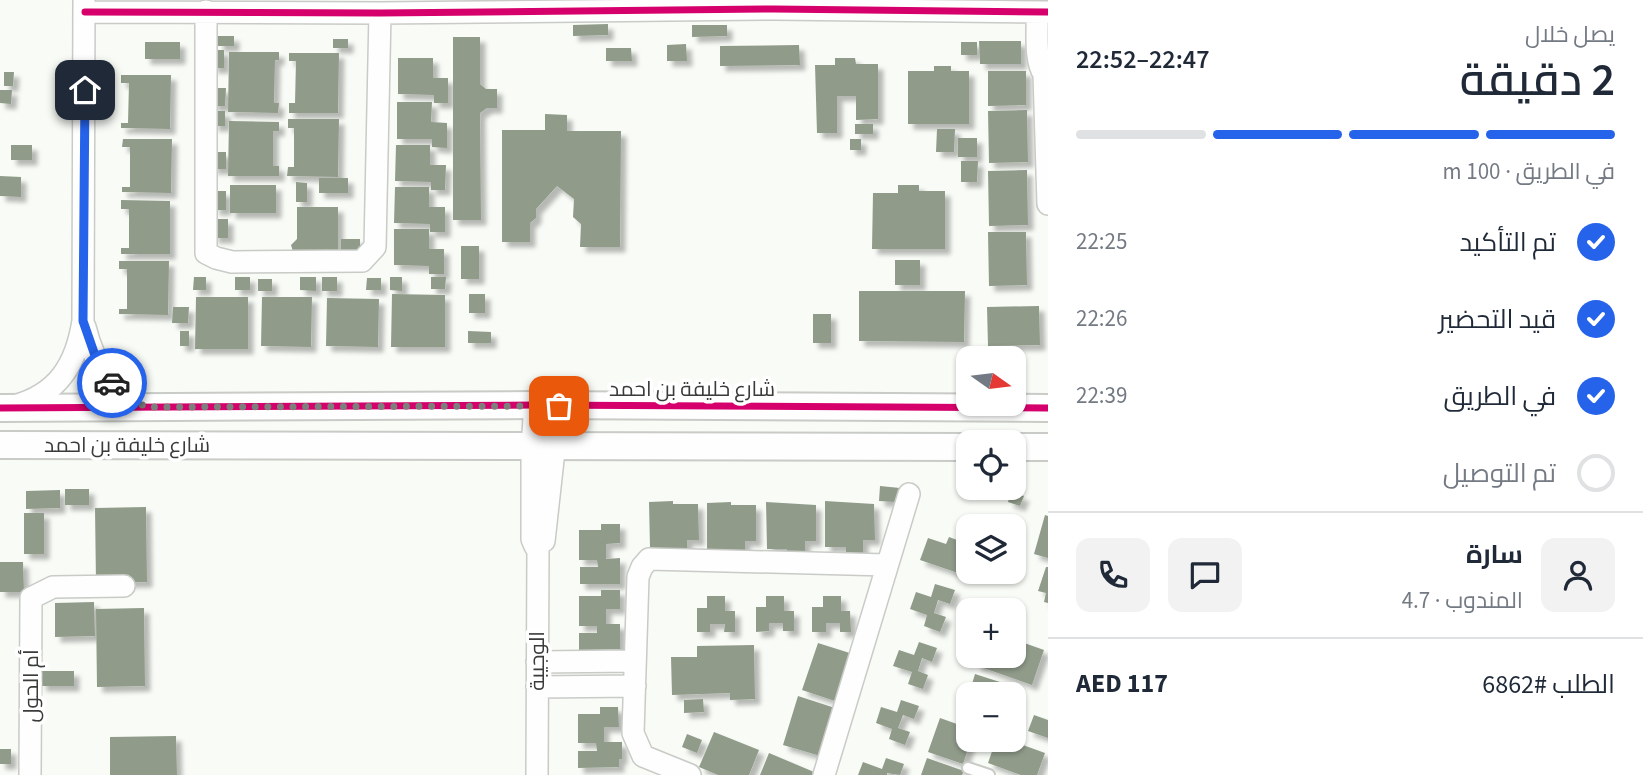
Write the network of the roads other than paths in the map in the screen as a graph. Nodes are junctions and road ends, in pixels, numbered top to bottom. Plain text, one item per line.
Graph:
1 (85, 6) edge
2 (206, 11) junction
3 (1043, 12) edge
4 (380, 13) junction
5 (1046, 70) edge
6 (1046, 121) edge
7 (1048, 204) edge
8 (83, 321) junction
9 (547, 405) junction
10 (146, 407) junction
11 (2, 408) edge
12 (1048, 408) edge
13 (0, 445) edge
14 (544, 447) junction
15 (956, 447) edge
16 (1026, 447) edge
17 (1048, 447) edge
18 (909, 494) dead end
19 (887, 565) junction
20 (124, 586) dead end
21 (635, 661) junction
22 (537, 662) junction
23 (635, 686) junction
24 (537, 687) junction
25 (968, 768) dead end
26 (30, 775) edge
27 (537, 775) edge
28 (690, 775) edge
29 (824, 775) edge
30 (989, 775) edge

1 - 2 street
1 - 8 street
2 - 4 street
2 - 4 street
3 - 4 street
3 - 5 street
5 - 6 street
6 - 7 street
8 - 10 street
8 - 11 street
9 - 10 street, شارع خليفة بن احمد
9 - 12 street, شارع خليفة بن احمد
9 - 14 street, الوجيبة
10 - 11 street, شارع خليفة بن احمد
13 - 14 street, شارع خليفة بن احمد
14 - 15 street, شارع خليفة بن احمد
14 - 22 street, الوجيبة
16 - 17 street
18 - 19 street
19 - 21 street
19 - 29 street
20 - 26 street, أم الحول
21 - 22 street
21 - 23 street
22 - 24 street, الوجيبة
23 - 24 street
23 - 28 street
24 - 27 street, الوجيبة
25 - 30 lane

